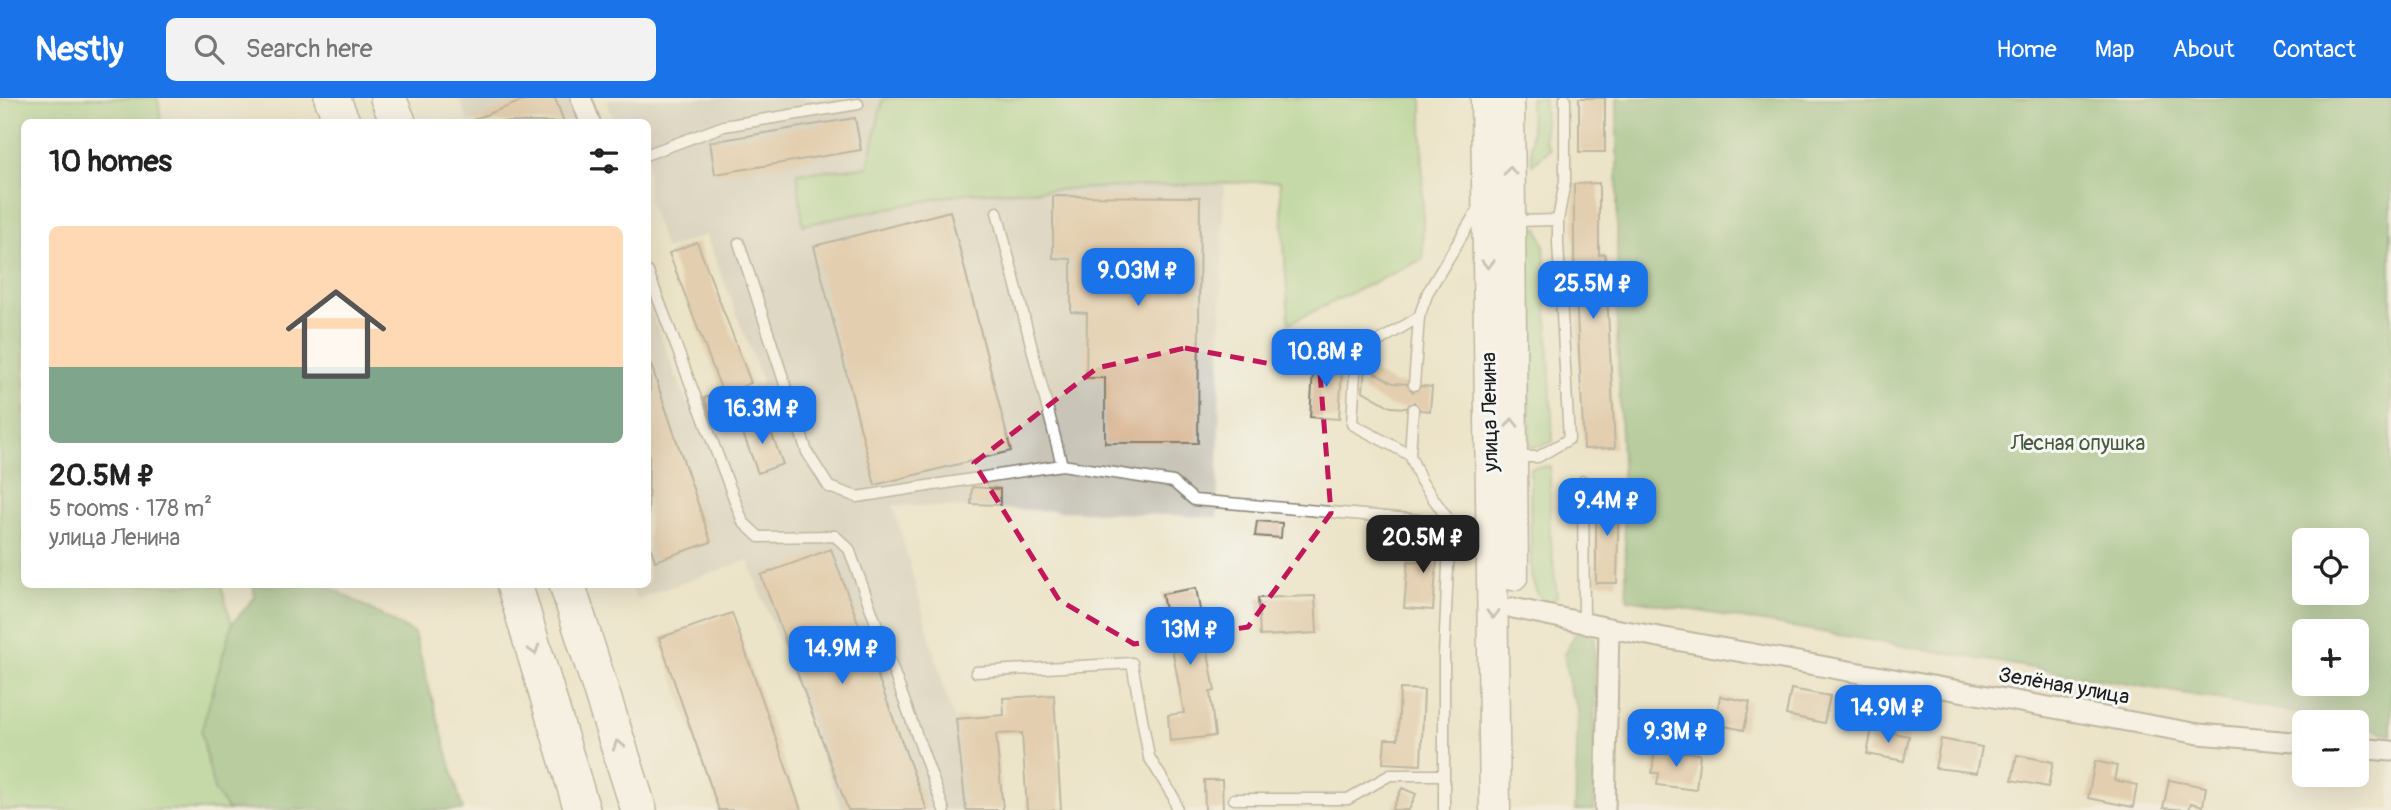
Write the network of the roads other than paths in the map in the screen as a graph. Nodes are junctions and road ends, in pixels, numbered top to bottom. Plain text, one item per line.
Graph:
1 (332, 98) edge
2 (388, 98) edge
3 (581, 98) edge
4 (1486, 98) edge
5 (1509, 98) edge
6 (1565, 98) edge
7 (858, 104) dead end
8 (341, 119) edge
9 (397, 119) edge
10 (589, 119) edge
11 (651, 153) edge
12 (1488, 194) junction
13 (997, 212) dead end
14 (1558, 220) junction
15 (1510, 221) junction
16 (739, 243) dead end
17 (651, 280) edge
18 (1419, 317) junction
19 (1415, 385) dead end
20 (1413, 409) dead end
21 (1410, 455) junction
22 (1513, 457) junction
23 (1062, 465) junction
24 (1583, 481) dead end
25 (1450, 522) junction
26 (1492, 526) junction
27 (515, 588) edge
28 (568, 588) edge
29 (1513, 608) junction
30 (1584, 622) junction
31 (1609, 628) junction
32 (976, 671) dead end
33 (2292, 742) edge
34 (2369, 749) edge
35 (2391, 751) edge
36 (1444, 775) junction
37 (1234, 799) dead end
38 (582, 810) edge
39 (639, 810) edge
40 (944, 810) edge
41 (1177, 810) edge
42 (1444, 810) edge
43 (1495, 810) edge
44 (1516, 810) edge
45 (1605, 810) edge

1 - 8 highway
2 - 9 highway
3 - 10 street
4 - 12 main road, улица Ленина
15 -> 5 main road, улица Ленина
6 - 14 lane
7 - 11 lane
12 - 18 lane
12 -> 26 main road, улица Ленина
13 - 23 lane
14 - 15 lane
14 - 22 lane
22 -> 15 main road, улица Ленина
16 - 23 lane
17 - 40 lane
18 - 19 lane
18 - 21 lane
20 - 21 lane
21 - 25 lane
22 - 29 main road, улица Ленина
23 - 25 lane
24 - 30 lane
25 - 26 lane
25 - 36 lane
26 -> 43 main road, улица Ленина
27 -> 38 highway
39 -> 28 highway
29 - 30 street, Зелёная улица
29 - 44 main road, улица Ленина
30 - 31 street, Зелёная улица
31 - 33 street, Зелёная улица
31 - 45 street
32 - 41 lane
34 - 35 street
36 - 37 lane
36 - 42 lane

